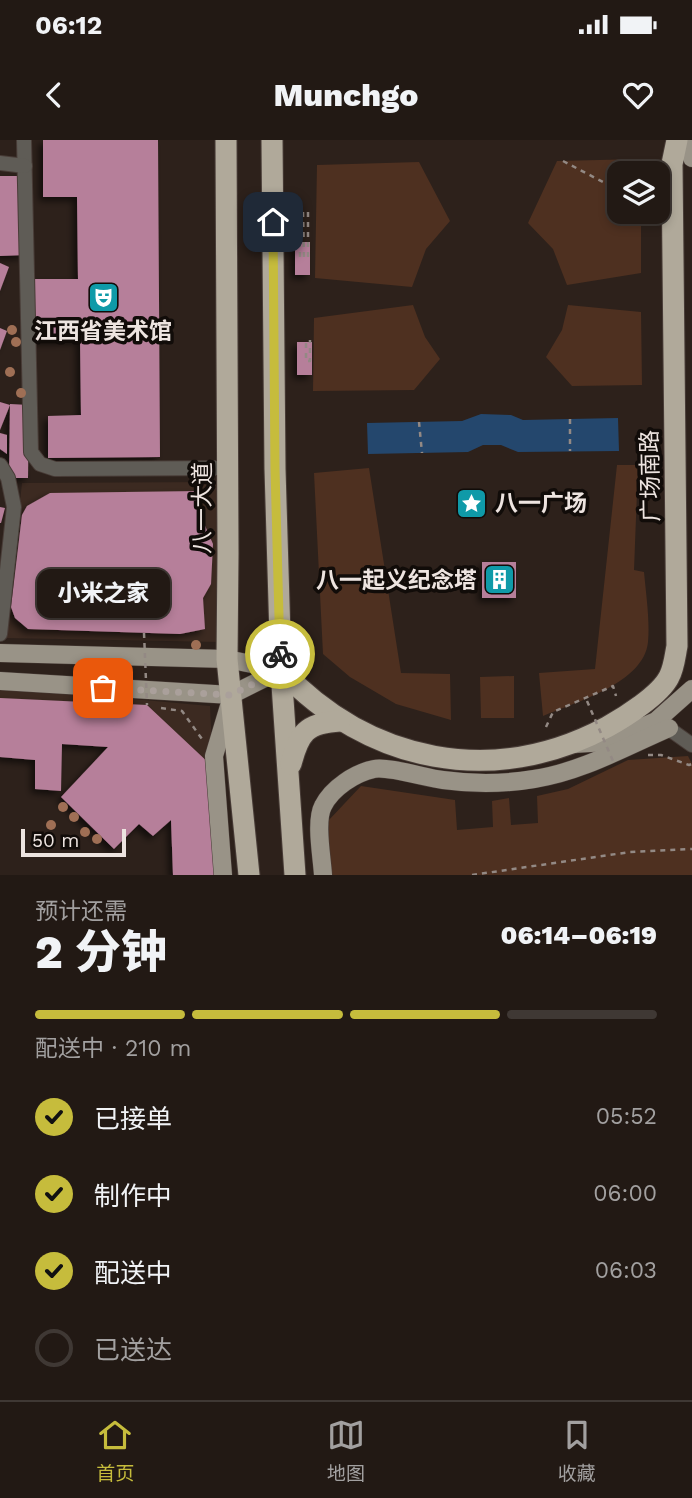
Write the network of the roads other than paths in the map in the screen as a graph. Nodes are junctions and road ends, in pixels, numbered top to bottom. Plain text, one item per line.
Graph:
1 (24, 140) edge
2 (226, 140) edge
3 (272, 140) edge
4 (677, 140) edge
5 (687, 140) edge
6 (692, 158) edge
7 (0, 163) edge
8 (25, 166) junction
9 (0, 466) edge
10 (228, 468) junction
11 (0, 634) edge
12 (0, 653) edge
13 (227, 659) junction
14 (281, 670) junction
15 (0, 681) edge
16 (692, 689) edge
17 (231, 695) junction
18 (340, 721) junction
19 (663, 724) junction
20 (570, 744) junction
21 (692, 745) edge
22 (287, 776) junction
23 (223, 875) edge
24 (249, 875) edge
25 (295, 875) edge
26 (323, 875) edge

1 - 8 street
2 - 10 highway, 八一大道
3 - 14 highway
4 - 20 highway, 广场南路
5 - 6 main road
7 - 8 street
8 - 10 street
9 - 11 street
10 - 13 highway, 八一大道
12 - 13 main road
13 - 14 main road
13 - 17 highway, 八一大道
14 - 17 main road
14 - 18 highway
14 - 22 highway
15 - 17 main road
16 - 19 main road
17 - 23 main road
17 - 24 highway, 八一大道
18 - 20 highway
18 - 22 highway
19 - 20 main road
19 - 21 street
19 - 26 main road
22 - 25 highway

